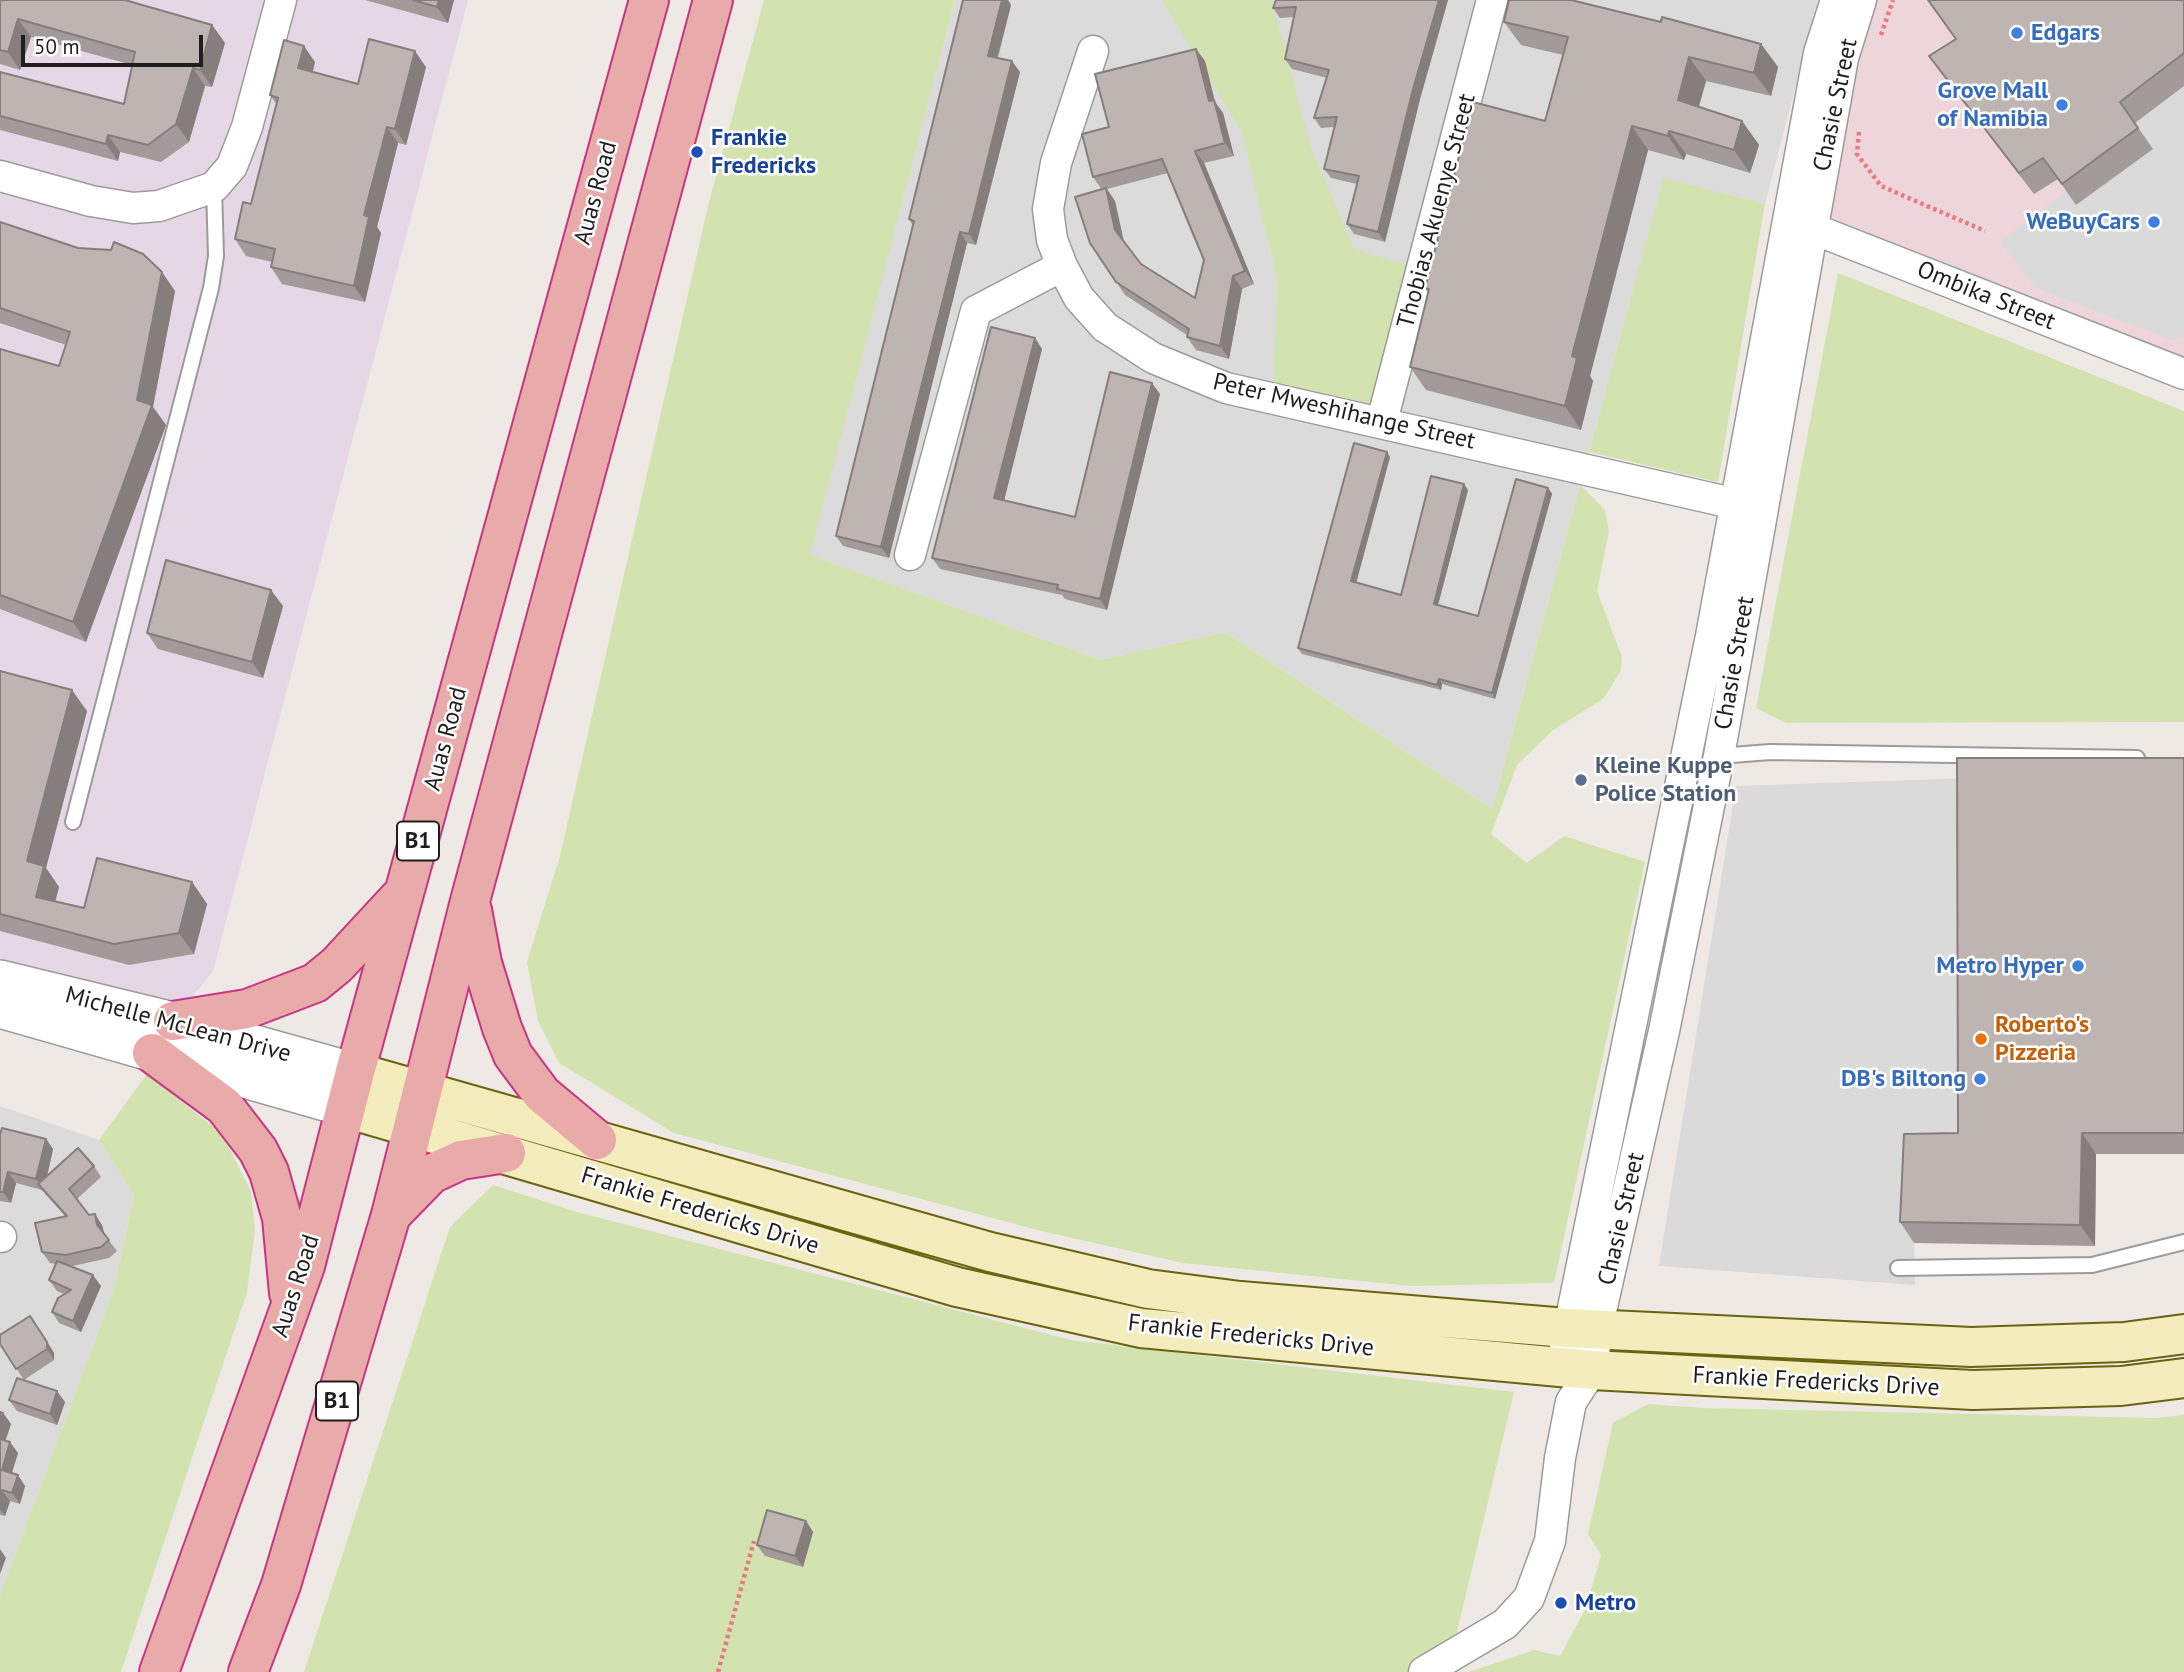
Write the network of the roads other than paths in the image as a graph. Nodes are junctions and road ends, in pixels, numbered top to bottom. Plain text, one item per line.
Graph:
1 (281, 0) edge
2 (649, 0) edge
3 (713, 0) edge
4 (1492, 0) edge
5 (1836, 0) edge
6 (1861, 0) edge
7 (1093, 51) dead end
8 (0, 176) edge
9 (214, 187) junction
10 (1800, 223) junction
11 (1062, 266) junction
12 (2184, 374) edge
13 (1382, 421) junction
14 (1748, 507) junction
15 (910, 555) dead end
16 (1719, 756) junction
17 (2156, 759) edge
18 (74, 822) dead end
19 (404, 893) junction
20 (470, 901) junction
21 (0, 979) edge
22 (0, 1009) edge
23 (173, 1021) junction
24 (152, 1053) junction
25 (350, 1090) junction
26 (416, 1108) junction
27 (597, 1140) junction
28 (506, 1153) junction
29 (391, 1215) junction
30 (2184, 1242) edge
31 (1898, 1268) dead end
32 (290, 1305) junction
33 (1582, 1329) junction
34 (2184, 1334) edge
35 (2184, 1378) edge
36 (1575, 1380) junction
37 (159, 1672) edge
38 (248, 1672) edge
39 (1424, 1672) edge

1 - 9 street
2 - 19 highway, Auas Road / B1
3 - 20 highway, B1
4 - 13 street, Thobias Akuenye Street
5 - 10 street, Chasie Street
6 - 10 street, Chasie Street
7 - 11 street, Peter Mweshihange Street
8 - 9 street
9 - 18 lane
10 - 12 street, Ombika Street
10 - 14 street, Chasie Street
11 - 13 street, Peter Mweshihange Street
11 - 15 street
13 - 14 street, Peter Mweshihange Street
14 - 16 street, Chasie Street
14 - 33 street, Chasie Street
16 - 17 lane
16 - 33 street, Chasie Street
19 - 23 highway
19 - 25 highway, Auas Road / B1
20 - 26 highway, B1
20 - 27 highway
21 - 23 street, Michelle McLean Drive
22 - 24 street, Michelle McLean Drive
23 - 25 street, Michelle McLean Drive
24 - 25 street, Michelle McLean Drive
24 - 32 highway
25 - 26 main road, Frankie Fredericks Drive
25 - 32 highway, Auas Road / B1
26 - 27 main road, Frankie Fredericks Drive
26 - 28 main road, Frankie Fredericks Drive
26 - 29 highway, B1
27 - 33 main road, Frankie Fredericks Drive
28 - 29 highway
28 - 36 main road, Frankie Fredericks Drive
29 - 38 highway, B1
30 - 31 lane
32 - 37 highway, Auas Road / B1
33 - 34 main road, Frankie Fredericks Drive
33 - 36 street, Chasie Street
35 - 36 main road, Frankie Fredericks Drive
36 - 39 street, Chasie Street

